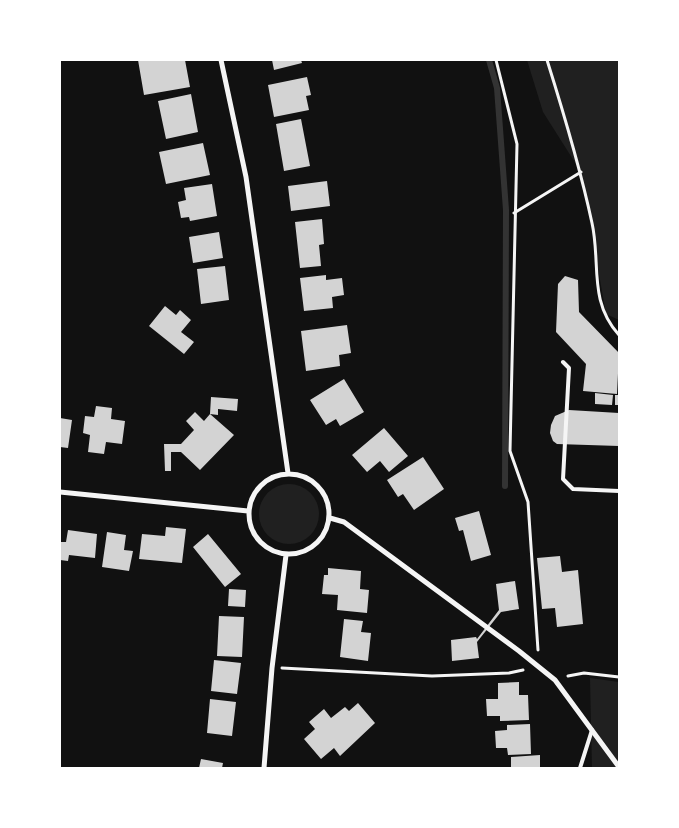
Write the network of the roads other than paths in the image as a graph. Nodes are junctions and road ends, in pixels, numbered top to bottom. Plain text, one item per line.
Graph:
1 (221, 60) edge
2 (563, 362) dead end
3 (288, 473) junction
4 (619, 491) edge
5 (60, 492) edge
6 (248, 511) junction
7 (330, 518) junction
8 (286, 555) junction
9 (592, 730) junction
10 (619, 767) edge
11 (264, 768) edge
12 (580, 768) edge

1 - 3 street
2 - 4 lane
3 - 6 street
3 - 7 street
5 - 6 street
6 - 8 street
7 - 8 street
7 - 9 street
8 - 11 street
9 - 10 street
9 - 12 lane

